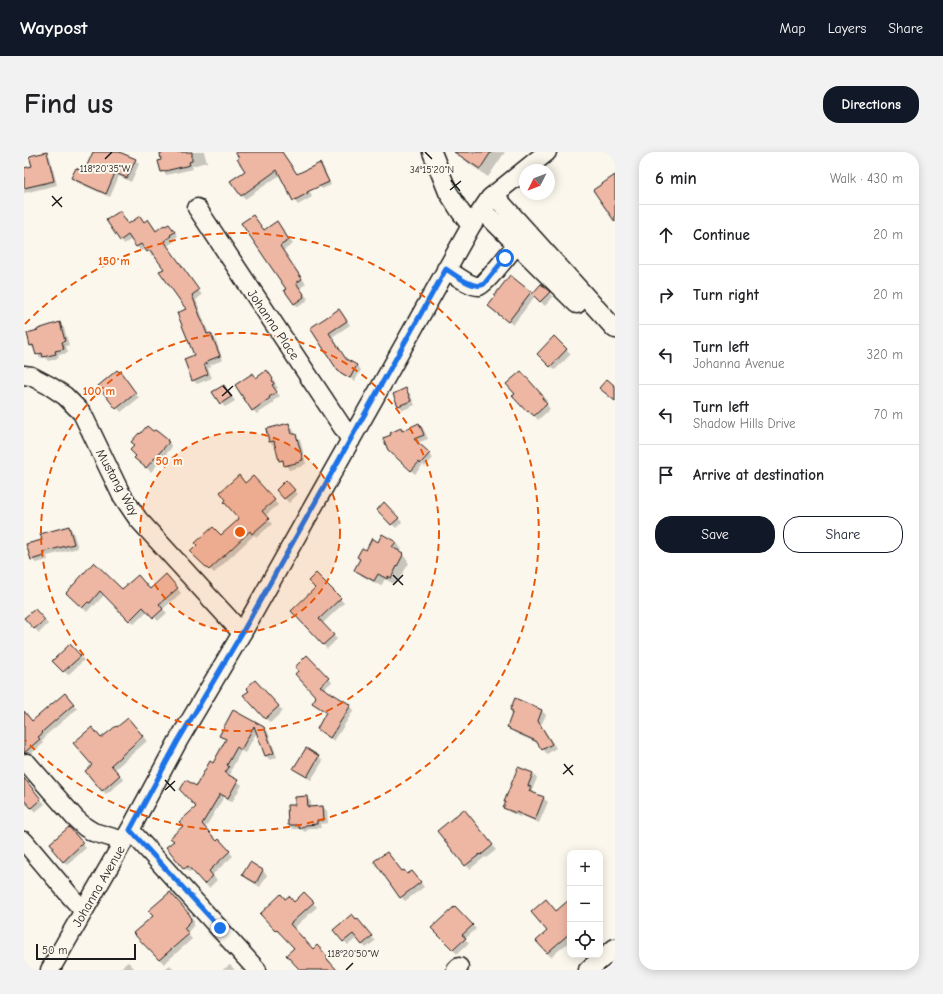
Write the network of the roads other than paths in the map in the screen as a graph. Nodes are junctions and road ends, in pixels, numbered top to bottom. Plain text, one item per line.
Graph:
1 (432, 152) edge
2 (547, 152) edge
3 (494, 194) junction
4 (197, 208) dead end
5 (482, 210) junction
6 (471, 226) junction
7 (517, 244) junction
8 (446, 269) junction
9 (596, 324) dead end
10 (615, 329) edge
11 (24, 375) edge
12 (351, 440) junction
13 (242, 633) junction
14 (27, 763) dead end
15 (127, 836) junction
16 (24, 841) edge
17 (84, 910) junction
18 (615, 948) edge
19 (50, 970) edge
20 (257, 970) edge
21 (588, 970) edge

1 - 6 street
2 - 3 street, Johanna Avenue
3 - 5 street, Johanna Avenue
3 - 10 street
4 - 12 street, Johanna Place
5 - 6 street, Johanna Avenue
5 - 7 street
6 - 8 street, Johanna Avenue
7 - 8 street
7 - 9 street
8 - 12 street, Johanna Avenue
11 - 13 street, Mustang Way
12 - 13 street, Johanna Avenue
13 - 15 street, Johanna Avenue
14 - 15 street
15 - 17 street, Johanna Avenue
15 - 20 street
16 - 17 street
17 - 19 street, Johanna Avenue
18 - 21 street

